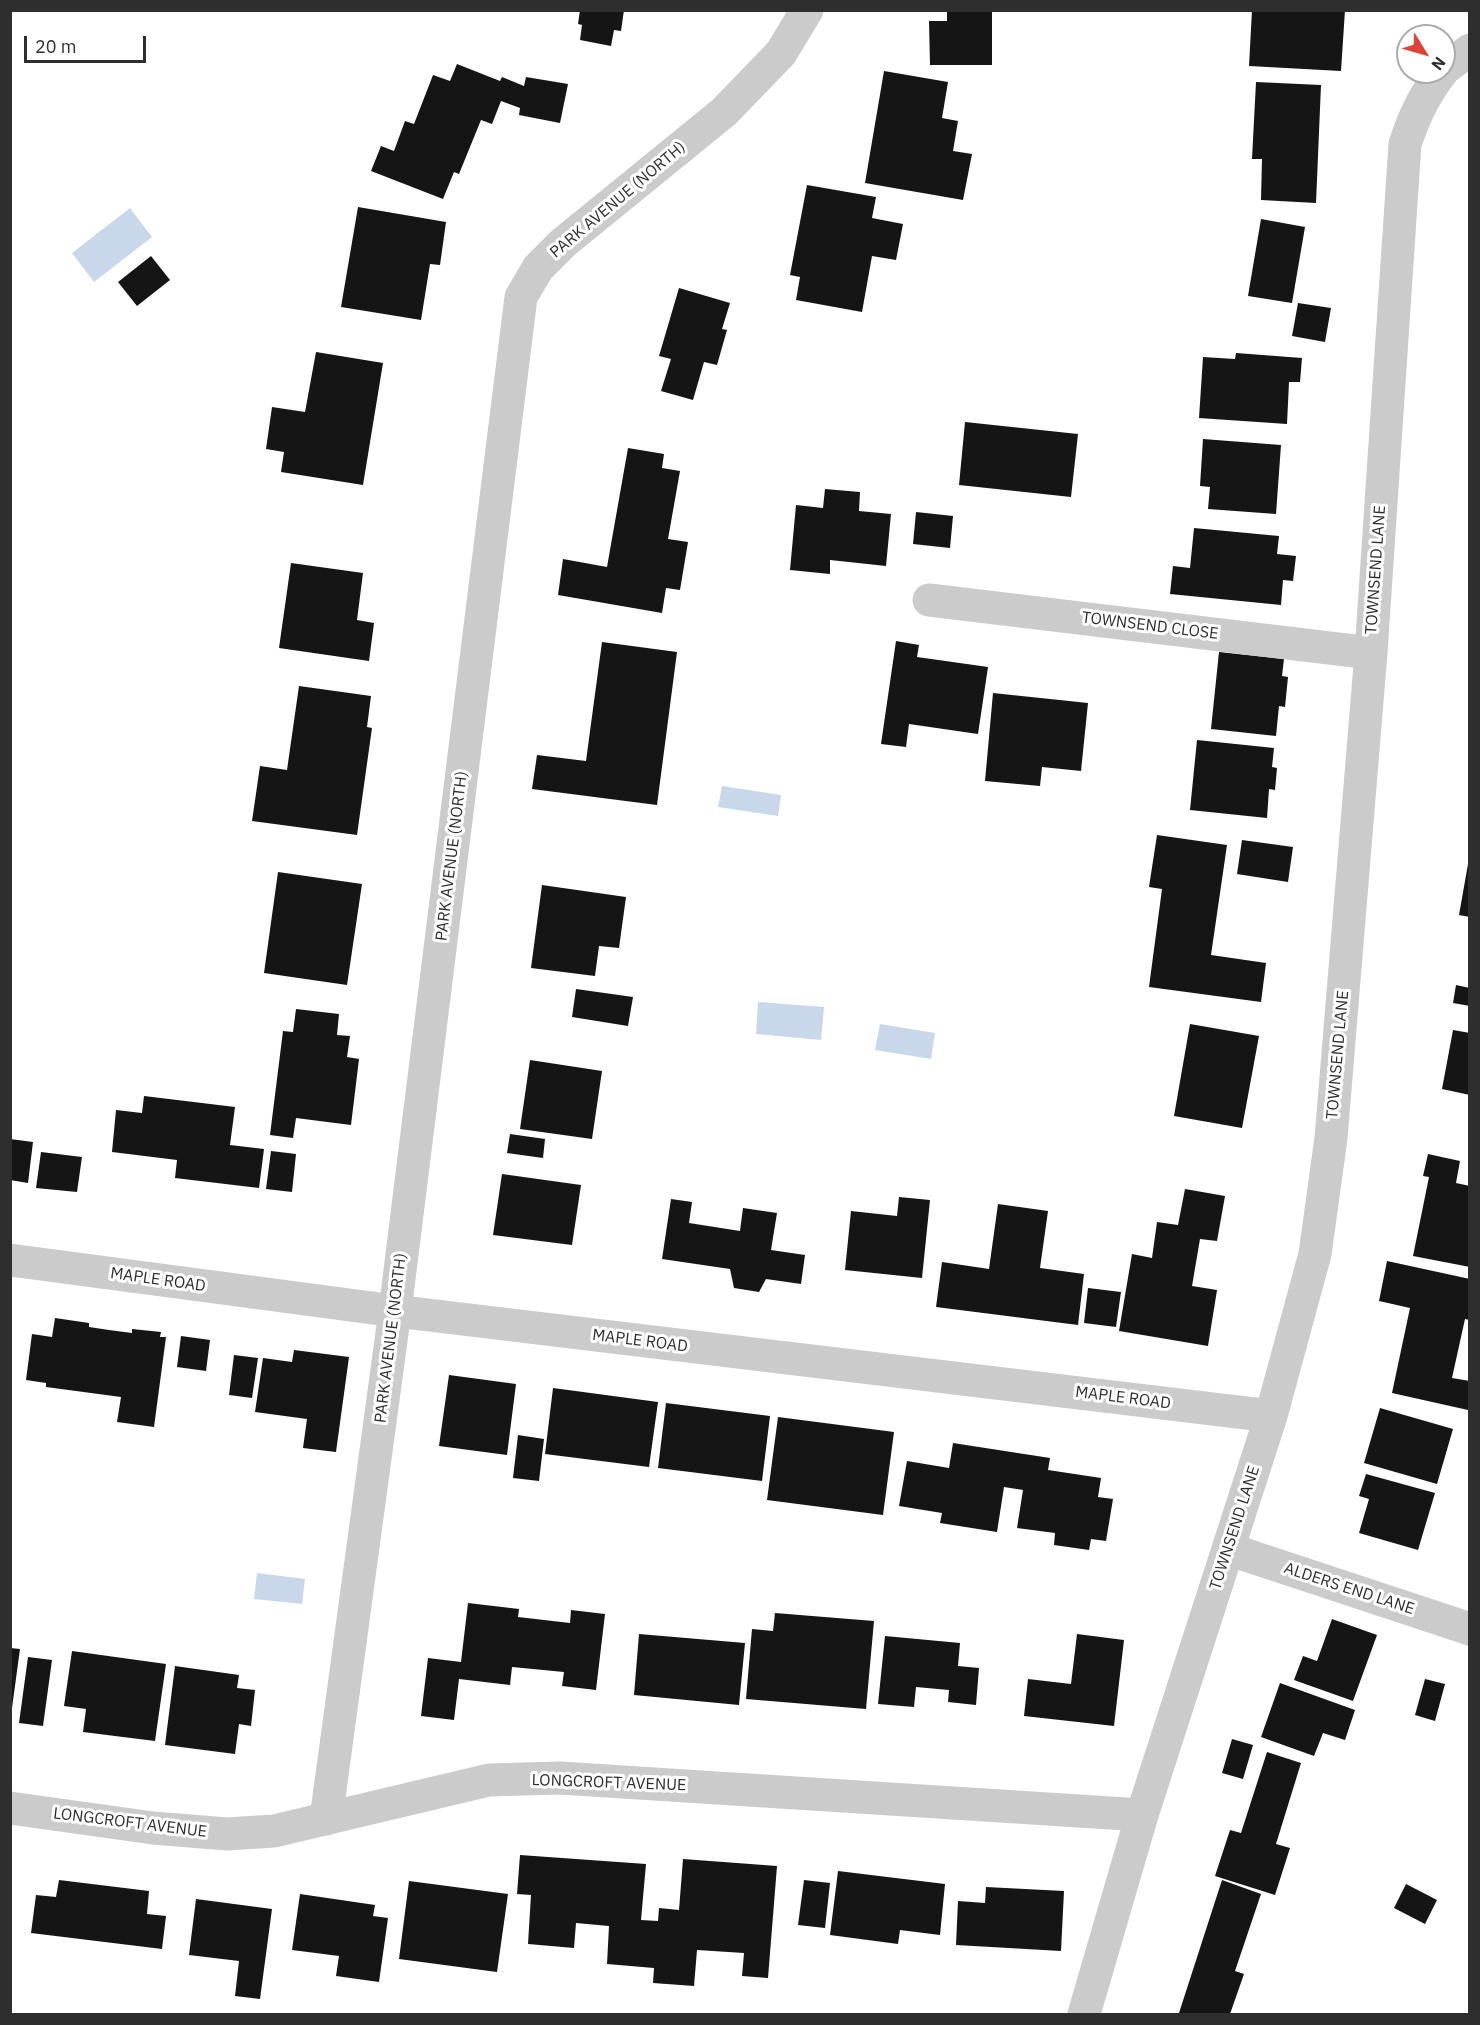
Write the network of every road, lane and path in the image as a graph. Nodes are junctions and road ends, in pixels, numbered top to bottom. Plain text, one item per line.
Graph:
1 (807, 10) edge
2 (1470, 50) edge
3 (1456, 61) edge
4 (1432, 84) edge
5 (929, 600) dead end
6 (1371, 653) junction
7 (10, 1260) edge
8 (395, 1311) junction
9 (1271, 1416) junction
10 (1228, 1549) junction
11 (1470, 1629) edge
12 (10, 1808) edge
13 (1142, 1815) junction
14 (327, 1819) junction
15 (1084, 2014) edge

1 - 8 street, PARK AVENUE (NORTH)
2 - 3 street, TOWNSEND LANE
4 - 6 street, TOWNSEND LANE
5 - 6 street, TOWNSEND CLOSE
6 - 9 street, TOWNSEND LANE
7 - 8 street, MAPLE ROAD
8 - 9 street, MAPLE ROAD
8 - 14 street, PARK AVENUE (NORTH)
9 - 10 street, TOWNSEND LANE
10 - 11 street, ALDERS END LANE
10 - 13 street, TOWNSEND LANE
12 - 14 street, LONGCROFT AVENUE
13 - 14 street, LONGCROFT AVENUE
13 - 15 street, TOWNSEND LANE

